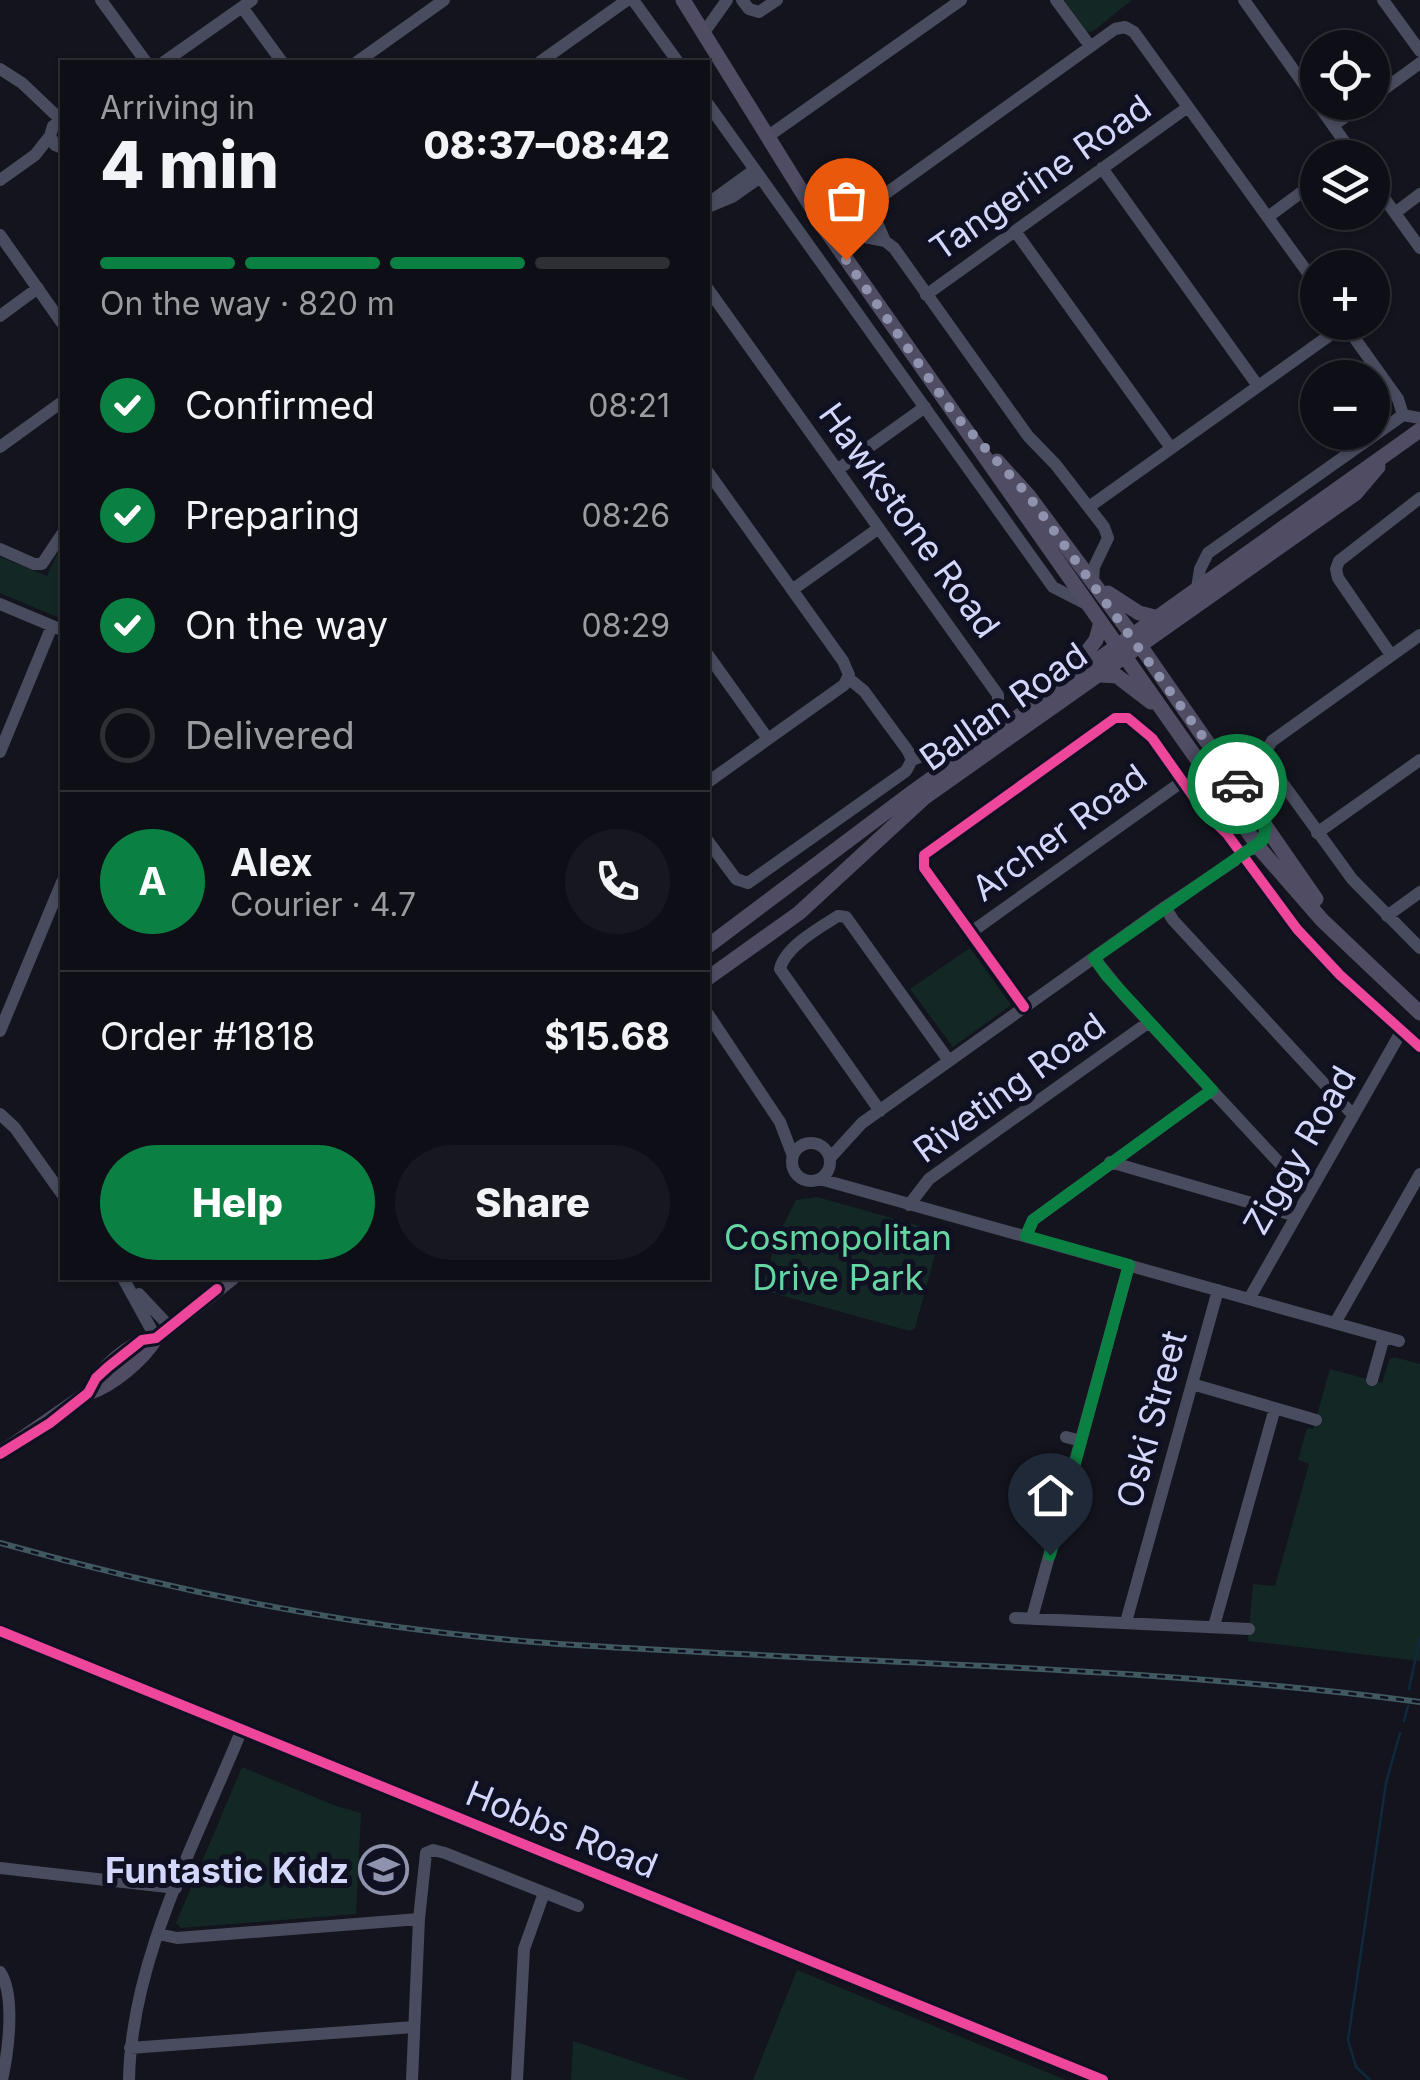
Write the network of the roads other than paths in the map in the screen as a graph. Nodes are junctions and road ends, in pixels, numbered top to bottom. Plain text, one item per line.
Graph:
1 (101, 0) edge
2 (444, 0) edge
3 (630, 0) edge
4 (683, 0) edge
5 (694, 0) edge
6 (727, 0) edge
7 (742, 0) edge
8 (777, 0) edge
9 (961, 0) edge
10 (1056, 0) edge
11 (1244, 0) edge
12 (1384, 0) edge
13 (247, 4) edge
14 (704, 31) junction
15 (1090, 46) junction
16 (1420, 51) edge
17 (145, 60) edge
18 (167, 60) edge
19 (281, 60) edge
20 (360, 60) edge
21 (543, 60) edge
22 (676, 60) edge
23 (1420, 64) edge
24 (0, 70) edge
25 (1390, 85) edge
26 (710, 107) edge
27 (1188, 108) junction
28 (1341, 120) edge
29 (1334, 125) junction
30 (58, 134) edge
31 (767, 137) junction
32 (1343, 140) edge
33 (1102, 168) junction
34 (757, 174) junction
35 (0, 180) edge
36 (1300, 193) edge
37 (1420, 194) edge
38 (710, 204) edge
39 (1390, 206) edge
40 (1394, 212) junction
41 (1268, 217) junction
42 (825, 229) junction
43 (1015, 231) junction
44 (0, 235) edge
45 (885, 241) junction
46 (1420, 248) edge
47 (1300, 262) edge
48 (38, 288) junction
49 (710, 292) edge
50 (926, 295) junction
51 (0, 316) edge
52 (60, 320) edge
53 (1321, 340) edge
54 (1355, 340) edge
55 (1258, 386) junction
56 (60, 403) edge
57 (925, 407) junction
58 (954, 414) junction
59 (1402, 414) junction
60 (1420, 418) edge
61 (1420, 430) edge
62 (0, 447) edge
63 (1171, 448) junction
64 (1386, 456) junction
65 (837, 470) junction
66 (710, 475) edge
67 (1420, 498) edge
68 (1089, 507) junction
69 (879, 528) junction
70 (60, 537) edge
71 (0, 549) edge
72 (1093, 582) junction
73 (1198, 588) junction
74 (792, 590) junction
75 (0, 604) edge
76 (1090, 606) junction
77 (1188, 613) junction
78 (1155, 616) junction
79 (1101, 622) junction
80 (58, 628) edge
81 (1420, 634) edge
82 (1136, 640) junction
83 (1122, 652) junction
84 (1392, 655) junction
85 (710, 659) edge
86 (1158, 670) junction
87 (1101, 675) junction
88 (848, 678) junction
89 (1058, 688) junction
90 (1168, 719) junction
91 (6, 722) edge
92 (768, 739) junction
93 (0, 752) edge
94 (912, 760) junction
95 (1420, 760) edge
96 (710, 781) edge
97 (1182, 781) junction
98 (1266, 824) junction
99 (1318, 833) junction
100 (710, 843) edge
101 (1258, 844) junction
102 (1242, 855) junction
103 (60, 887) edge
104 (1420, 892) edge
105 (1165, 906) junction
106 (1387, 916) junction
107 (970, 932) junction
108 (710, 944) edge
109 (1420, 948) edge
110 (1358, 956) junction
111 (1094, 958) junction
112 (710, 977) edge
113 (1024, 1008) junction
114 (1420, 1013) edge
115 (710, 1017) edge
116 (1149, 1022) junction
117 (0, 1032) edge
118 (1401, 1032) junction
119 (710, 1035) edge
120 (1420, 1046) edge
121 (949, 1061) junction
122 (741, 1066) junction
123 (1212, 1090) junction
124 (880, 1111) junction
125 (0, 1114) edge
126 (1354, 1114) junction
127 (780, 1122) junction
128 (793, 1156) junction
129 (822, 1159) junction
130 (1110, 1162) junction
131 (1420, 1174) edge
132 (60, 1191) edge
133 (1308, 1194) junction
134 (909, 1205) junction
135 (1296, 1216) junction
136 (1026, 1236) junction
137 (1129, 1265) junction
138 (229, 1280) edge
139 (126, 1282) edge
140 (1218, 1290) junction
141 (1249, 1299) junction
142 (1335, 1323) junction
143 (170, 1327) junction
144 (1384, 1337) junction
145 (156, 1338) junction
146 (1400, 1341) dead end
147 (1372, 1380) dead end
148 (1192, 1384) junction
149 (1275, 1408) junction
150 (1316, 1420) dead end
151 (0, 1454) edge
152 (1052, 1487) dead end
153 (1067, 1491) junction
154 (1015, 1618) dead end
155 (1032, 1618) junction
156 (1126, 1622) junction
157 (1214, 1626) junction
158 (1249, 1628) dead end
159 (0, 1630) edge
160 (242, 1729) junction
161 (0, 1868) edge
162 (176, 1888) junction
163 (544, 1893) junction
164 (578, 1906) dead end
165 (419, 1919) junction
166 (158, 1934) junction
167 (0, 1972) edge
168 (414, 2027) junction
169 (130, 2048) junction
170 (2, 2074) edge
171 (128, 2080) edge
172 (412, 2080) edge
173 (517, 2080) edge
174 (1103, 2080) edge

1 - 17 street
2 - 20 street
3 - 21 street
3 - 22 street
4 - 14 main road
5 - 14 main road
6 - 14 street
7 - 8 street
9 - 31 street
10 - 15 street
11 - 29 street
12 - 16 street
13 - 18 street
13 - 19 street
14 - 31 main road
15 - 27 street
15 - 45 street
23 - 25 street
24 - 30 street
26 - 34 street
27 - 33 street, Tangerine Road
27 - 41 street
28 - 29 street
29 - 32 street
30 - 35 street
31 - 42 main road
33 - 43 street, Tangerine Road
33 - 55 street
34 - 38 street
34 - 57 street
36 - 41 street
37 - 40 street
39 - 40 street
40 - 46 street
41 - 47 street
42 - 45 street
42 - 58 main road
43 - 50 street, Tangerine Road
43 - 63 street
44 - 48 street
45 - 50 street
48 - 51 street
48 - 52 street
49 - 65 street, Hawkstone Road
50 - 68 street
53 - 55 street
54 - 59 street
55 - 63 street
56 - 62 street
57 - 65 street
57 - 76 street
58 - 72 main road
58 - 76 main road
59 - 60 street
59 - 73 street
61 - 64 main road, Ballan Road
63 - 68 street
64 - 73 main road, Ballan Road
64 - 77 main road, Ballan Road
65 - 69 street, Hawkstone Road
66 - 74 street
67 - 84 street
68 - 72 street
69 - 74 street
69 - 94 street, Hawkstone Road
70 - 71 street
72 - 78 main road
72 - 82 main road
73 - 78 main road, Ballan Road
74 - 88 street
75 - 80 street
76 - 79 main road
77 - 82 main road, Ballan Road
77 - 86 main road
78 - 82 main road, Ballan Road
79 - 83 main road
79 - 89 main road
80 - 91 street
81 - 84 street
82 - 83 main road, Ballan Road
82 - 86 main road
83 - 87 main road, Ballan Road
83 - 89 main road, Ballan Road
83 - 90 main road
84 - 99 street
85 - 92 street
86 - 98 main road
87 - 90 main road
87 - 112 main road, Ballan Road
88 - 92 street
88 - 94 street
89 - 108 main road, Ballan Road
90 - 101 main road
91 - 93 street
92 - 96 street
94 - 100 street
95 - 99 street
97 - 102 street
97 - 107 street, Archer Road
97 - 107 street
98 - 101 main road
98 - 110 main road
99 - 106 street
101 - 102 street
101 - 110 main road
102 - 105 street
102 - 118 street
103 - 117 street
104 - 106 street
105 - 111 street
105 - 126 street
106 - 109 street
107 - 113 street
110 - 114 main road
111 - 113 street
111 - 116 street
113 - 121 street
115 - 122 street
116 - 123 street
116 - 134 street, Riveting Road
118 - 120 street
118 - 126 street, Ziggy Road
119 - 122 street
121 - 124 street
121 - 124 street
122 - 127 street
123 - 130 street
123 - 133 street
124 - 129 street
125 - 132 street
126 - 133 street, Ziggy Road
127 - 128 street
127 - 129 street
128 - 129 street
128 - 129 street
129 - 134 street
130 - 135 street
130 - 136 street
131 - 142 street
133 - 135 street, Ziggy Road
134 - 136 street
135 - 141 street, Ziggy Road
136 - 137 street
137 - 140 street
137 - 153 street
138 - 143 main road
139 - 143 street
139 - 145 street
140 - 141 street
140 - 148 street, Oski Street
141 - 142 street
142 - 144 street
143 - 145 main road
144 - 146 street
144 - 147 street
145 - 151 main road
148 - 149 street
148 - 156 street, Oski Street
149 - 150 street
149 - 157 street
152 - 153 street
153 - 155 street
154 - 155 street
155 - 156 street
156 - 157 street
157 - 158 street
159 - 160 street, Hobbs Road
160 - 162 street
160 - 174 street, Hobbs Road
161 - 162 street
162 - 166 street
163 - 164 street
163 - 165 street
163 - 173 street
165 - 166 street
165 - 168 street
166 - 169 street
167 - 170 street
168 - 169 street
168 - 172 street
169 - 171 street

